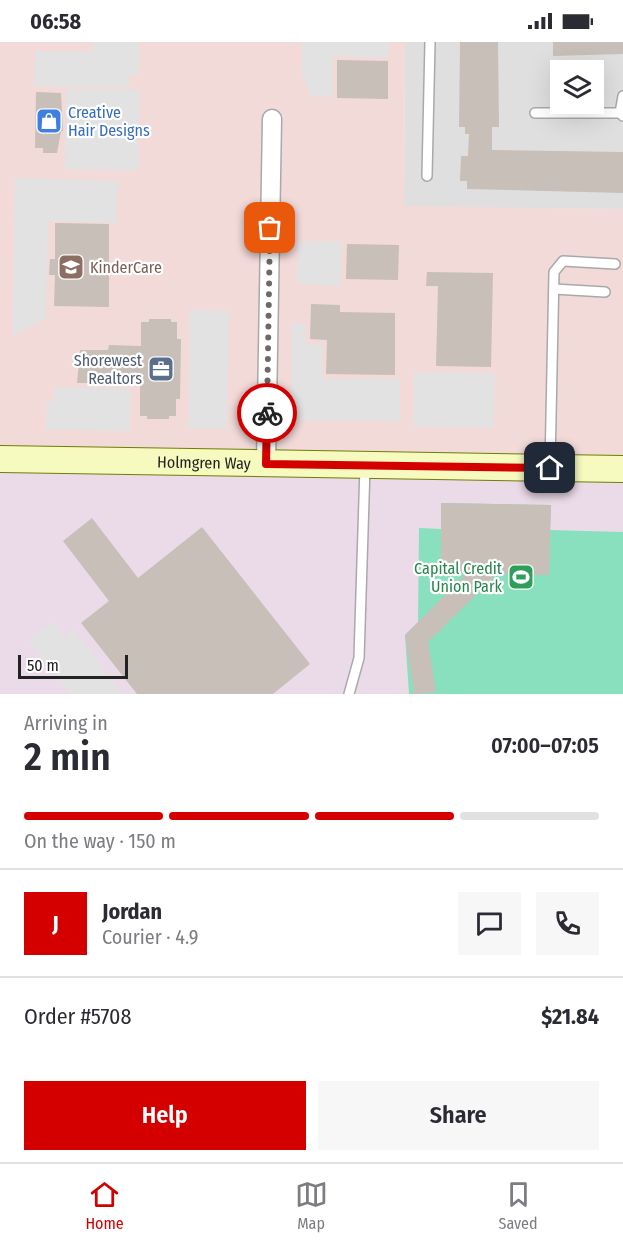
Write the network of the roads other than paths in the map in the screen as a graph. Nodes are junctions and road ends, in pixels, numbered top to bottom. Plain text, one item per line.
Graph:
1 (429, 42) edge
2 (623, 96) edge
3 (535, 113) dead end
4 (622, 115) edge
5 (272, 118) dead end
6 (426, 176) dead end
7 (615, 264) dead end
8 (554, 290) junction
9 (605, 292) dead end
10 (0, 459) edge
11 (266, 464) junction
12 (366, 465) junction
13 (550, 468) junction
14 (623, 469) edge
15 (349, 694) edge

1 - 6 lane
2 - 4 lane
3 - 4 lane
5 - 11 street
7 - 8 lane
8 - 9 lane
8 - 13 lane
10 - 11 street, Holmgren Way
11 - 12 street, Holmgren Way
12 - 13 street, Holmgren Way
12 - 15 lane
13 - 14 street, Holmgren Way

